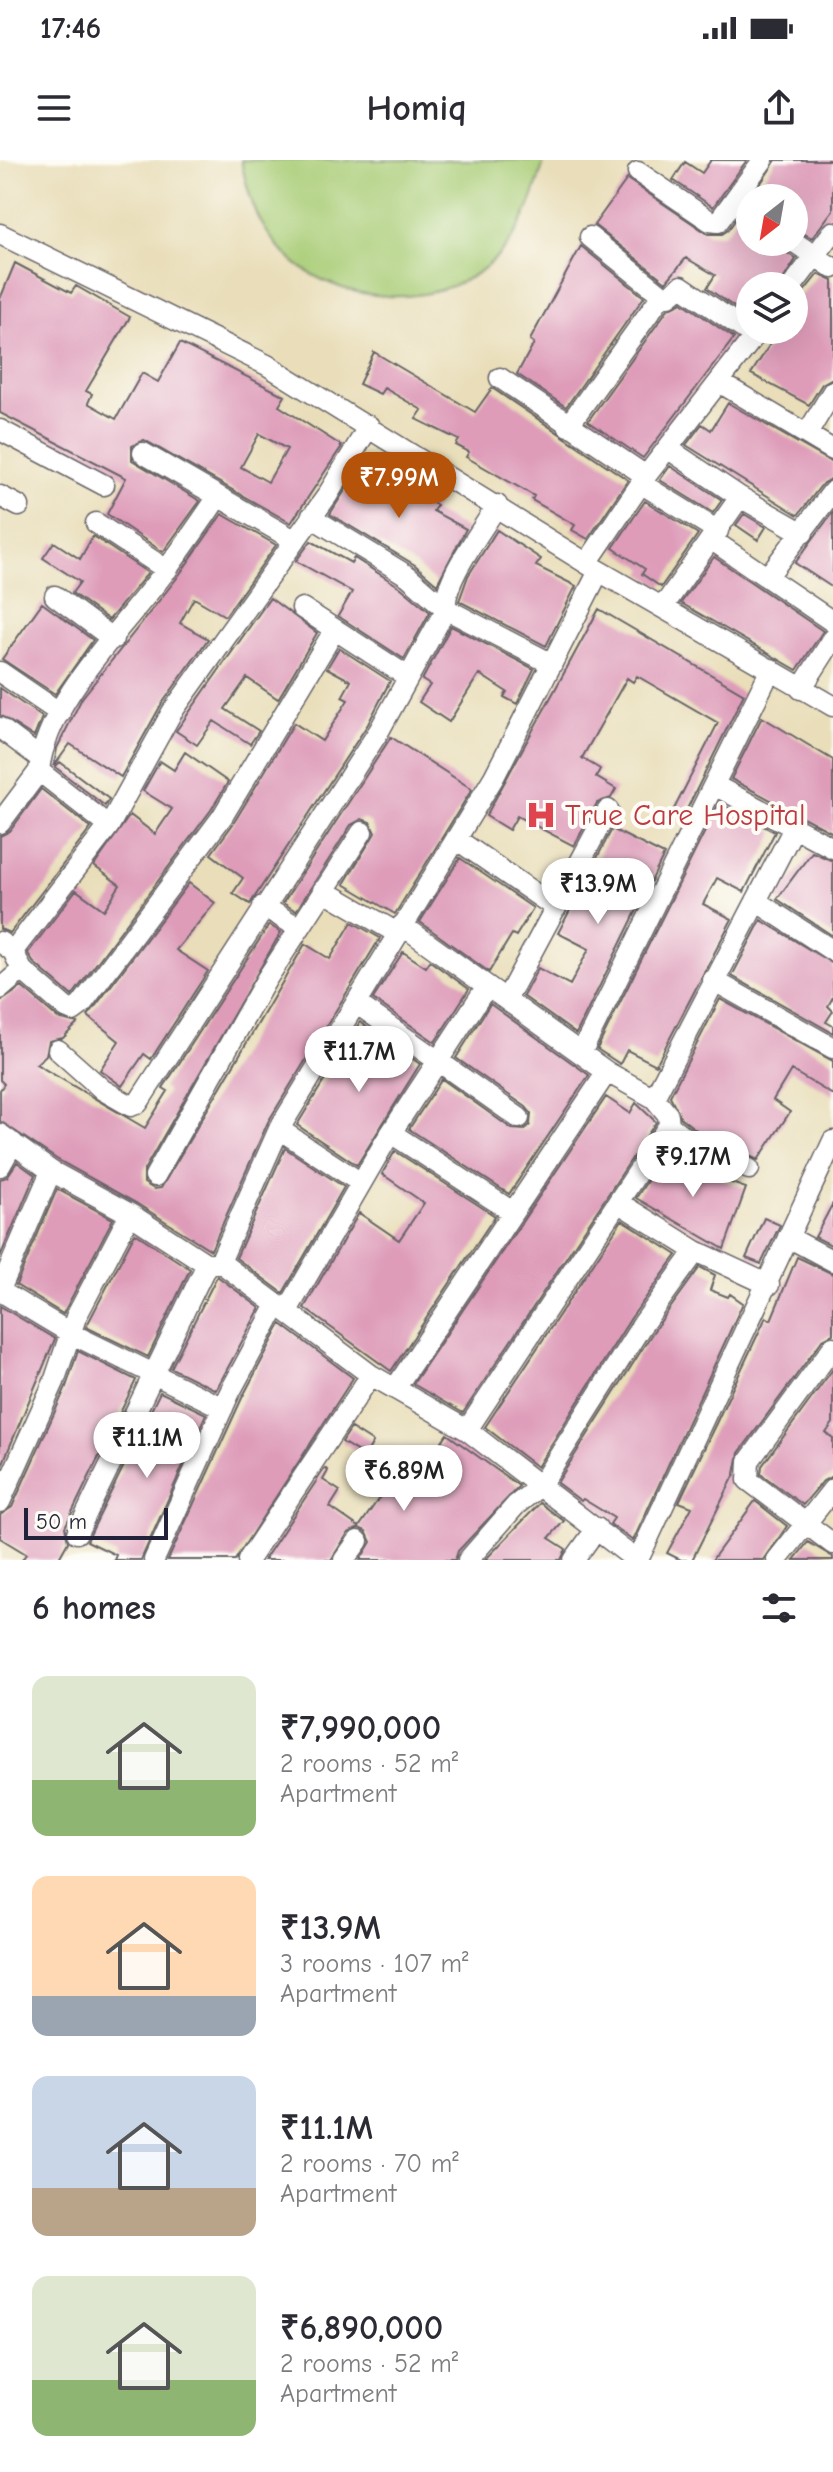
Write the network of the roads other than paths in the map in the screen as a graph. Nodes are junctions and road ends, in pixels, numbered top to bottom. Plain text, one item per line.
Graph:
1 (763, 160) edge
2 (638, 172) dead end
3 (752, 184) edge
4 (736, 210) edge
5 (833, 232) edge
6 (0, 234) edge
7 (590, 237) dead end
8 (808, 252) edge
9 (815, 257) junction
10 (833, 268) edge
11 (803, 272) edge
12 (662, 295) junction
13 (736, 320) edge
14 (748, 344) edge
15 (500, 378) dead end
16 (719, 382) junction
17 (833, 391) edge
18 (369, 426) junction
19 (568, 426) junction
20 (0, 430) edge
21 (807, 434) junction
22 (670, 450) junction
23 (833, 450) edge
24 (143, 453) dead end
25 (644, 480) junction
26 (104, 485) dead end
27 (833, 491) edge
28 (0, 496) edge
29 (740, 497) junction
30 (217, 498) junction
31 (497, 505) junction
32 (19, 506) dead end
33 (311, 517) junction
34 (96, 523) dead end
35 (803, 533) junction
36 (715, 536) junction
37 (294, 540) junction
38 (593, 567) junction
39 (167, 570) junction
40 (768, 576) junction
41 (55, 596) dead end
42 (663, 607) junction
43 (302, 608) dead end
44 (446, 609) junction
45 (833, 622) edge
46 (334, 631) junction
47 (113, 639) junction
48 (833, 639) edge
49 (552, 664) junction
50 (771, 669) junction
51 (0, 672) edge
52 (408, 677) junction
53 (801, 689) junction
54 (833, 706) edge
55 (60, 713) junction
56 (0, 728) edge
57 (39, 765) junction
58 (714, 785) junction
59 (608, 810) dead end
60 (0, 823) edge
61 (109, 826) junction
62 (795, 826) junction
63 (362, 832) dead end
64 (456, 839) junction
65 (833, 848) edge
66 (323, 890) junction
67 (756, 901) junction
68 (263, 906) junction
69 (556, 908) junction
70 (299, 928) junction
71 (400, 929) junction
72 (833, 951) edge
73 (12, 954) edge
74 (713, 980) junction
75 (487, 986) junction
76 (0, 989) edge
77 (507, 998) junction
78 (356, 1003) junction
79 (833, 1048) edge
80 (58, 1050) dead end
81 (582, 1051) junction
82 (437, 1061) junction
83 (607, 1072) junction
84 (654, 1098) junction
85 (519, 1118) dead end
86 (669, 1125) junction
87 (279, 1129) junction
88 (391, 1133) junction
89 (6, 1138) edge
90 (832, 1145) edge
91 (0, 1166) edge
92 (749, 1169) dead end
93 (51, 1171) junction
94 (155, 1176) dead end
95 (361, 1183) junction
96 (619, 1203) junction
97 (511, 1211) junction
98 (130, 1214) junction
99 (788, 1237) junction
100 (696, 1251) junction
101 (833, 1261) edge
102 (213, 1263) junction
103 (769, 1285) junction
104 (0, 1290) edge
105 (282, 1308) junction
106 (72, 1334) junction
107 (833, 1347) edge
108 (153, 1373) junction
109 (371, 1375) junction
110 (396, 1387) junction
111 (223, 1408) junction
112 (467, 1430) junction
113 (540, 1486) junction
114 (833, 1489) edge
115 (0, 1502) edge
116 (804, 1522) junction
117 (597, 1528) junction
118 (77, 1533) dead end
119 (358, 1541) dead end
120 (833, 1544) edge
121 (154, 1560) edge
122 (248, 1560) edge
123 (344, 1560) edge
124 (468, 1560) edge
125 (574, 1560) edge
126 (637, 1560) edge
127 (777, 1560) edge

1 - 3 street
2 - 4 street
5 - 9 street
6 - 18 street
7 - 12 street
8 - 9 street
9 - 10 street
9 - 11 street
12 - 13 street
12 - 19 street
14 - 16 street
15 - 19 street
16 - 21 street
16 - 22 street
17 - 21 street
18 - 31 street
18 - 33 street
19 - 25 street
20 - 26 street
21 - 23 street
22 - 25 street
22 - 29 street
24 - 30 street
25 - 36 street
25 - 38 street
27 - 35 street
28 - 32 street
29 - 35 street
29 - 36 street
30 - 37 street
30 - 39 street
31 - 38 street
31 - 44 street
33 - 37 street
33 - 44 street
34 - 39 street
35 - 40 street
36 - 40 street
36 - 42 street
37 - 61 street
38 - 42 street
38 - 49 street
39 - 47 street
40 - 45 street
41 - 47 street
42 - 50 street
43 - 46 street
44 - 49 street
44 - 52 street
46 - 52 street
46 - 73 street
47 - 55 street
48 - 53 street
49 - 64 street
50 - 53 street
50 - 58 street
51 - 55 street
52 - 68 street
53 - 54 street
55 - 57 street
56 - 57 street
57 - 60 street
57 - 61 street
58 - 62 street
58 - 81 street
59 - 69 street
61 - 73 street
62 - 65 street
62 - 67 street
63 - 66 street
64 - 69 street
64 - 71 street
66 - 70 street
66 - 71 street
67 - 72 street
67 - 74 street
68 - 70 street
68 - 80 street
69 - 77 street
70 - 94 street
71 - 75 street
71 - 78 street
73 - 76 street
74 - 79 street
74 - 84 street
75 - 77 street
75 - 82 street
77 - 81 street
78 - 82 street
78 - 87 street
81 - 83 street
82 - 85 street
82 - 88 street
83 - 84 street
83 - 97 street
84 - 86 street
86 - 92 street
86 - 96 street
87 - 95 street
87 - 102 street
88 - 95 street
88 - 97 street
89 - 91 street
89 - 93 street
90 - 99 street
93 - 98 street
93 - 104 street
95 - 105 street
96 - 100 street
96 - 112 street
97 - 110 street
98 - 102 street
98 - 106 street
99 - 101 street
99 - 103 street
100 - 103 street
100 - 113 street
102 - 105 street
102 - 108 street
103 - 126 street
104 - 106 street
105 - 109 street
105 - 111 street
106 - 108 street
106 - 115 street
107 - 116 street
108 - 111 street
108 - 118 street
109 - 110 street
109 - 122 street
110 - 112 street
111 - 121 street
112 - 113 street
113 - 117 street
113 - 124 street
114 - 116 street
116 - 120 street
116 - 127 street
117 - 125 street
117 - 126 street
119 - 123 street

